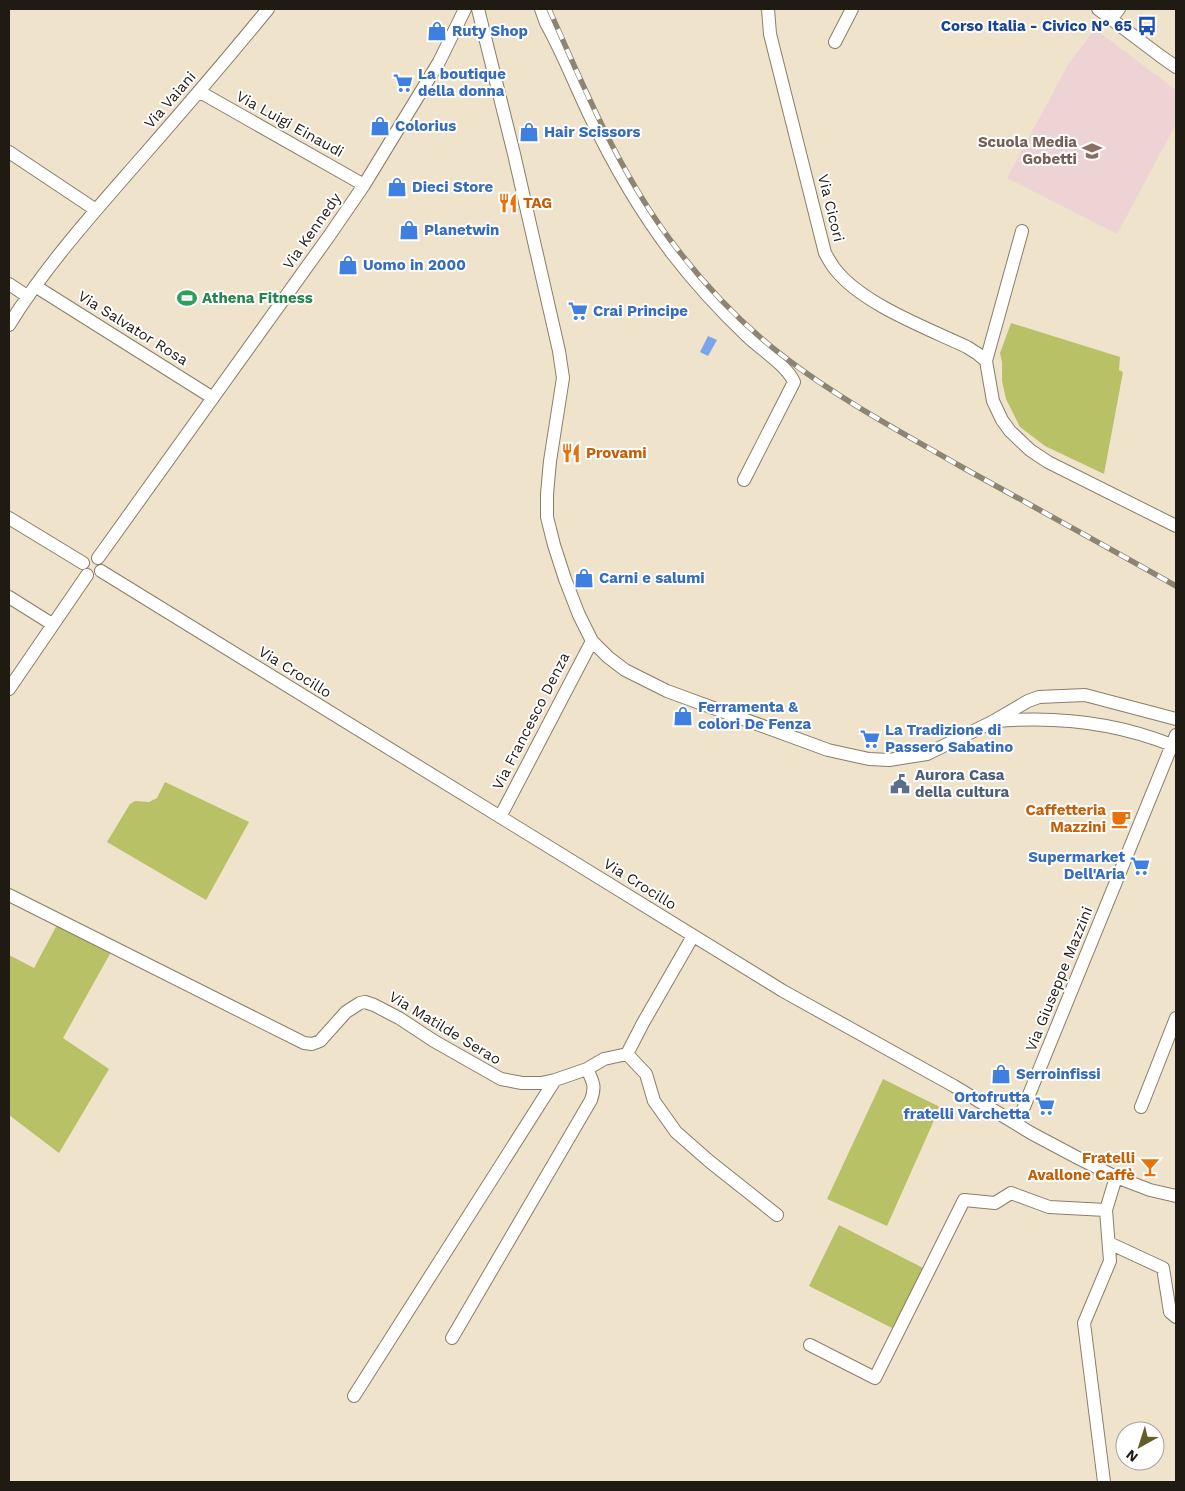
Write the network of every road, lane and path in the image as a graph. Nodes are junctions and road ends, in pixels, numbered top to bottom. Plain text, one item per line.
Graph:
1 (268, 9) edge
2 (465, 9) edge
3 (478, 9) edge
4 (541, 9) edge
5 (768, 9) edge
6 (852, 9) edge
7 (1098, 9) edge
8 (1115, 14) edge
9 (836, 42) dead end
10 (1176, 67) edge
11 (200, 92) junction
12 (9, 152) edge
13 (364, 185) junction
14 (96, 210) junction
15 (1022, 231) dead end
16 (9, 284) edge
17 (31, 291) junction
18 (9, 325) edge
19 (986, 361) junction
20 (213, 398) junction
21 (744, 480) dead end
22 (9, 518) edge
23 (1176, 526) edge
24 (98, 558) junction
25 (85, 569) junction
26 (101, 571) junction
27 (9, 597) edge
28 (52, 624) junction
29 (592, 641) junction
30 (9, 688) edge
31 (1028, 701) junction
32 (1032, 719) junction
33 (1176, 719) edge
34 (992, 722) junction
35 (1174, 740) edge
36 (500, 817) junction
37 (9, 895) edge
38 (693, 936) junction
39 (1176, 1018) edge
40 (627, 1054) junction
41 (587, 1069) junction
42 (555, 1080) junction
43 (1141, 1107) dead end
44 (1017, 1124) junction
45 (1116, 1177) junction
46 (1175, 1197) edge
47 (1106, 1210) junction
48 (777, 1215) dead end
49 (1108, 1243) junction
50 (1176, 1317) edge
51 (452, 1338) dead end
52 (810, 1345) dead end
53 (354, 1396) dead end
54 (1104, 1482) edge

1 - 11 street, Via Vaiani
2 - 13 street, Via Kennedy
3 - 29 street
4 - 21 street
5 - 19 street, Via Cicori
6 - 9 street
7 - 8 street
8 - 10 street
11 - 13 street, Via Luigi Einaudi
11 - 14 street, Via Vaiani
12 - 14 street
13 - 20 street, Via Kennedy
14 - 17 street, Via Vaiani
15 - 19 street
16 - 17 street
17 - 18 street, Via Vaiani
17 - 20 street, Via Salvator Rosa
19 - 23 street
20 - 24 street, Via Kennedy
22 - 25 street
24 - 25 street
24 - 26 street
25 - 26 street
25 - 28 street
26 - 36 street, Via Crocillo
27 - 28 street
28 - 30 street
29 - 34 street
29 - 36 street, Via Francesco Denza
31 - 32 street
31 - 33 street
31 - 34 street
32 - 34 street
32 - 35 street
35 - 44 street, Via Giuseppe Mazzini
36 - 38 street, Via Crocillo
37 - 42 street, Via Matilde Serao
38 - 40 street
38 - 44 street, Via Crocillo
39 - 43 street
40 - 41 street, Via Matilde Serao
40 - 48 street
41 - 42 street, Via Matilde Serao
41 - 51 street
42 - 53 street
44 - 45 street, Via Crocillo
45 - 46 street, Via Crocillo
45 - 47 street
47 - 49 street
47 - 52 street
49 - 50 street
49 - 54 street

